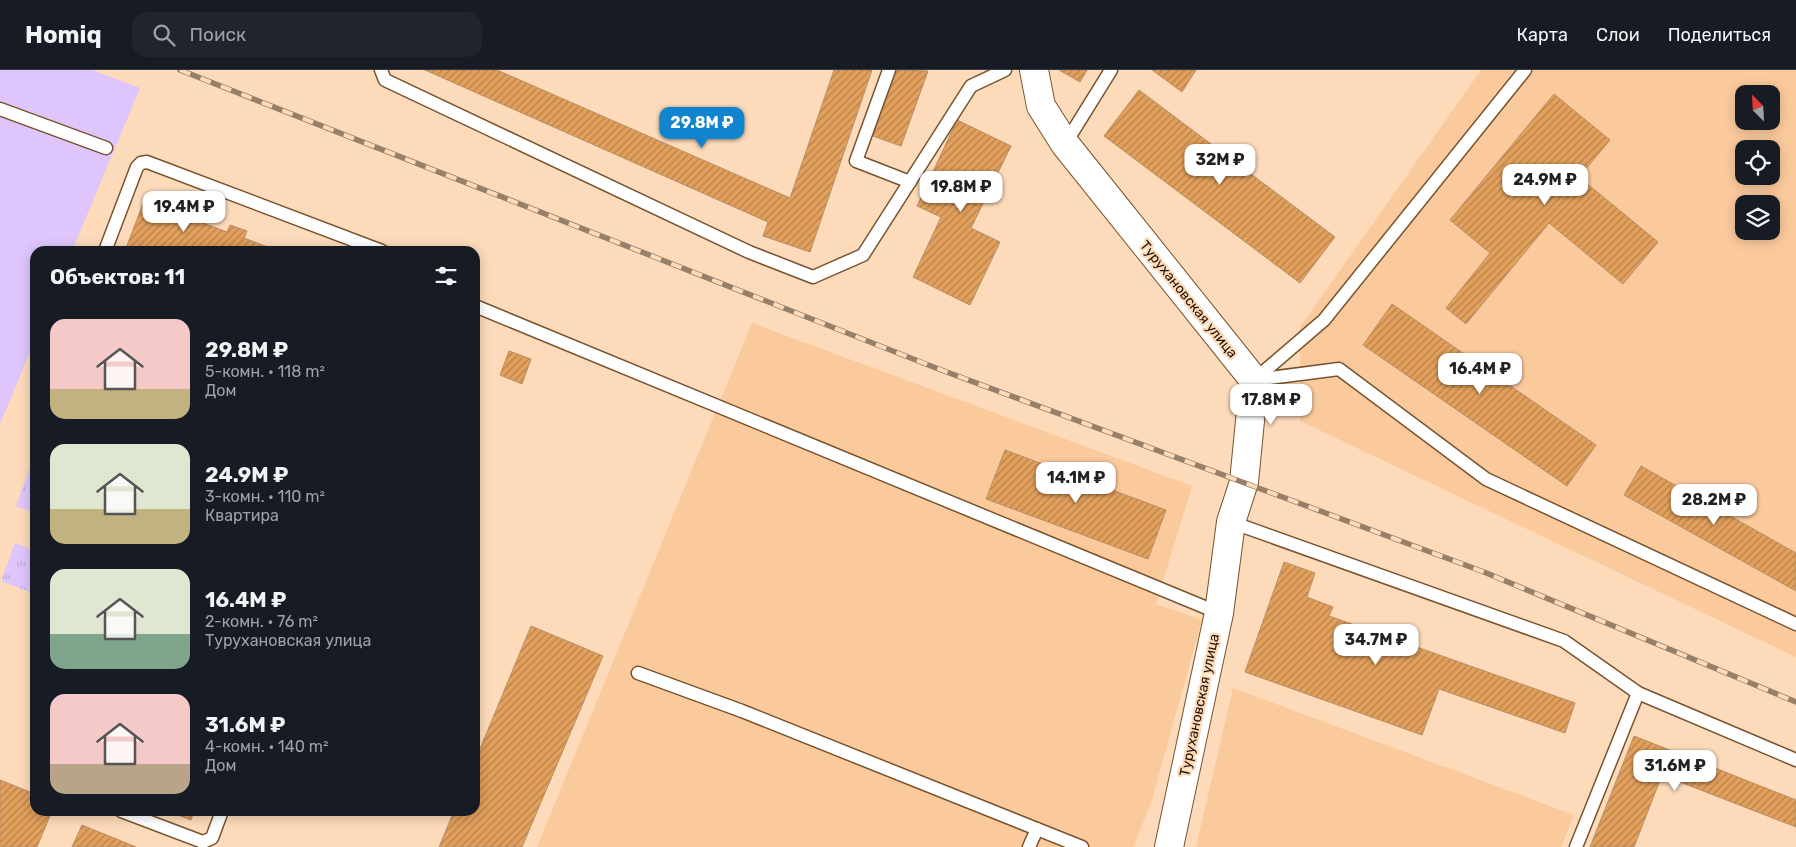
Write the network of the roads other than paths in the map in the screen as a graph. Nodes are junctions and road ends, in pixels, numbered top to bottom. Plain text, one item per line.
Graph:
1 (381, 70) edge
2 (889, 70) edge
3 (1005, 70) edge
4 (1034, 70) edge
5 (1111, 70) edge
6 (1525, 70) edge
7 (0, 109) edge
8 (1065, 144) junction
9 (106, 148) dead end
10 (910, 182) junction
11 (107, 246) edge
12 (369, 246) edge
13 (480, 308) edge
14 (1254, 380) junction
15 (1231, 522) junction
16 (1219, 613) junction
17 (1796, 624) edge
18 (638, 673) dead end
19 (1638, 693) junction
20 (1796, 760) edge
21 (134, 816) edge
22 (220, 816) edge
23 (1037, 829) junction
24 (1029, 847) edge
25 (1082, 847) edge
26 (1169, 847) edge
27 (1576, 847) edge

1 - 10 lane
2 - 10 lane
3 - 10 lane
4 - 8 street, Турухановская улица
5 - 8 lane
6 - 14 lane
7 - 9 lane
8 - 14 street, Турухановская улица
11 - 12 lane
13 - 16 lane
14 - 15 street, Турухановская улица
14 - 17 lane
15 - 16 street, Турухановская улица
15 - 19 lane
16 - 26 street, Турухановская улица
18 - 23 lane
19 - 20 lane
19 - 27 lane
21 - 22 lane
23 - 24 lane
23 - 25 lane

